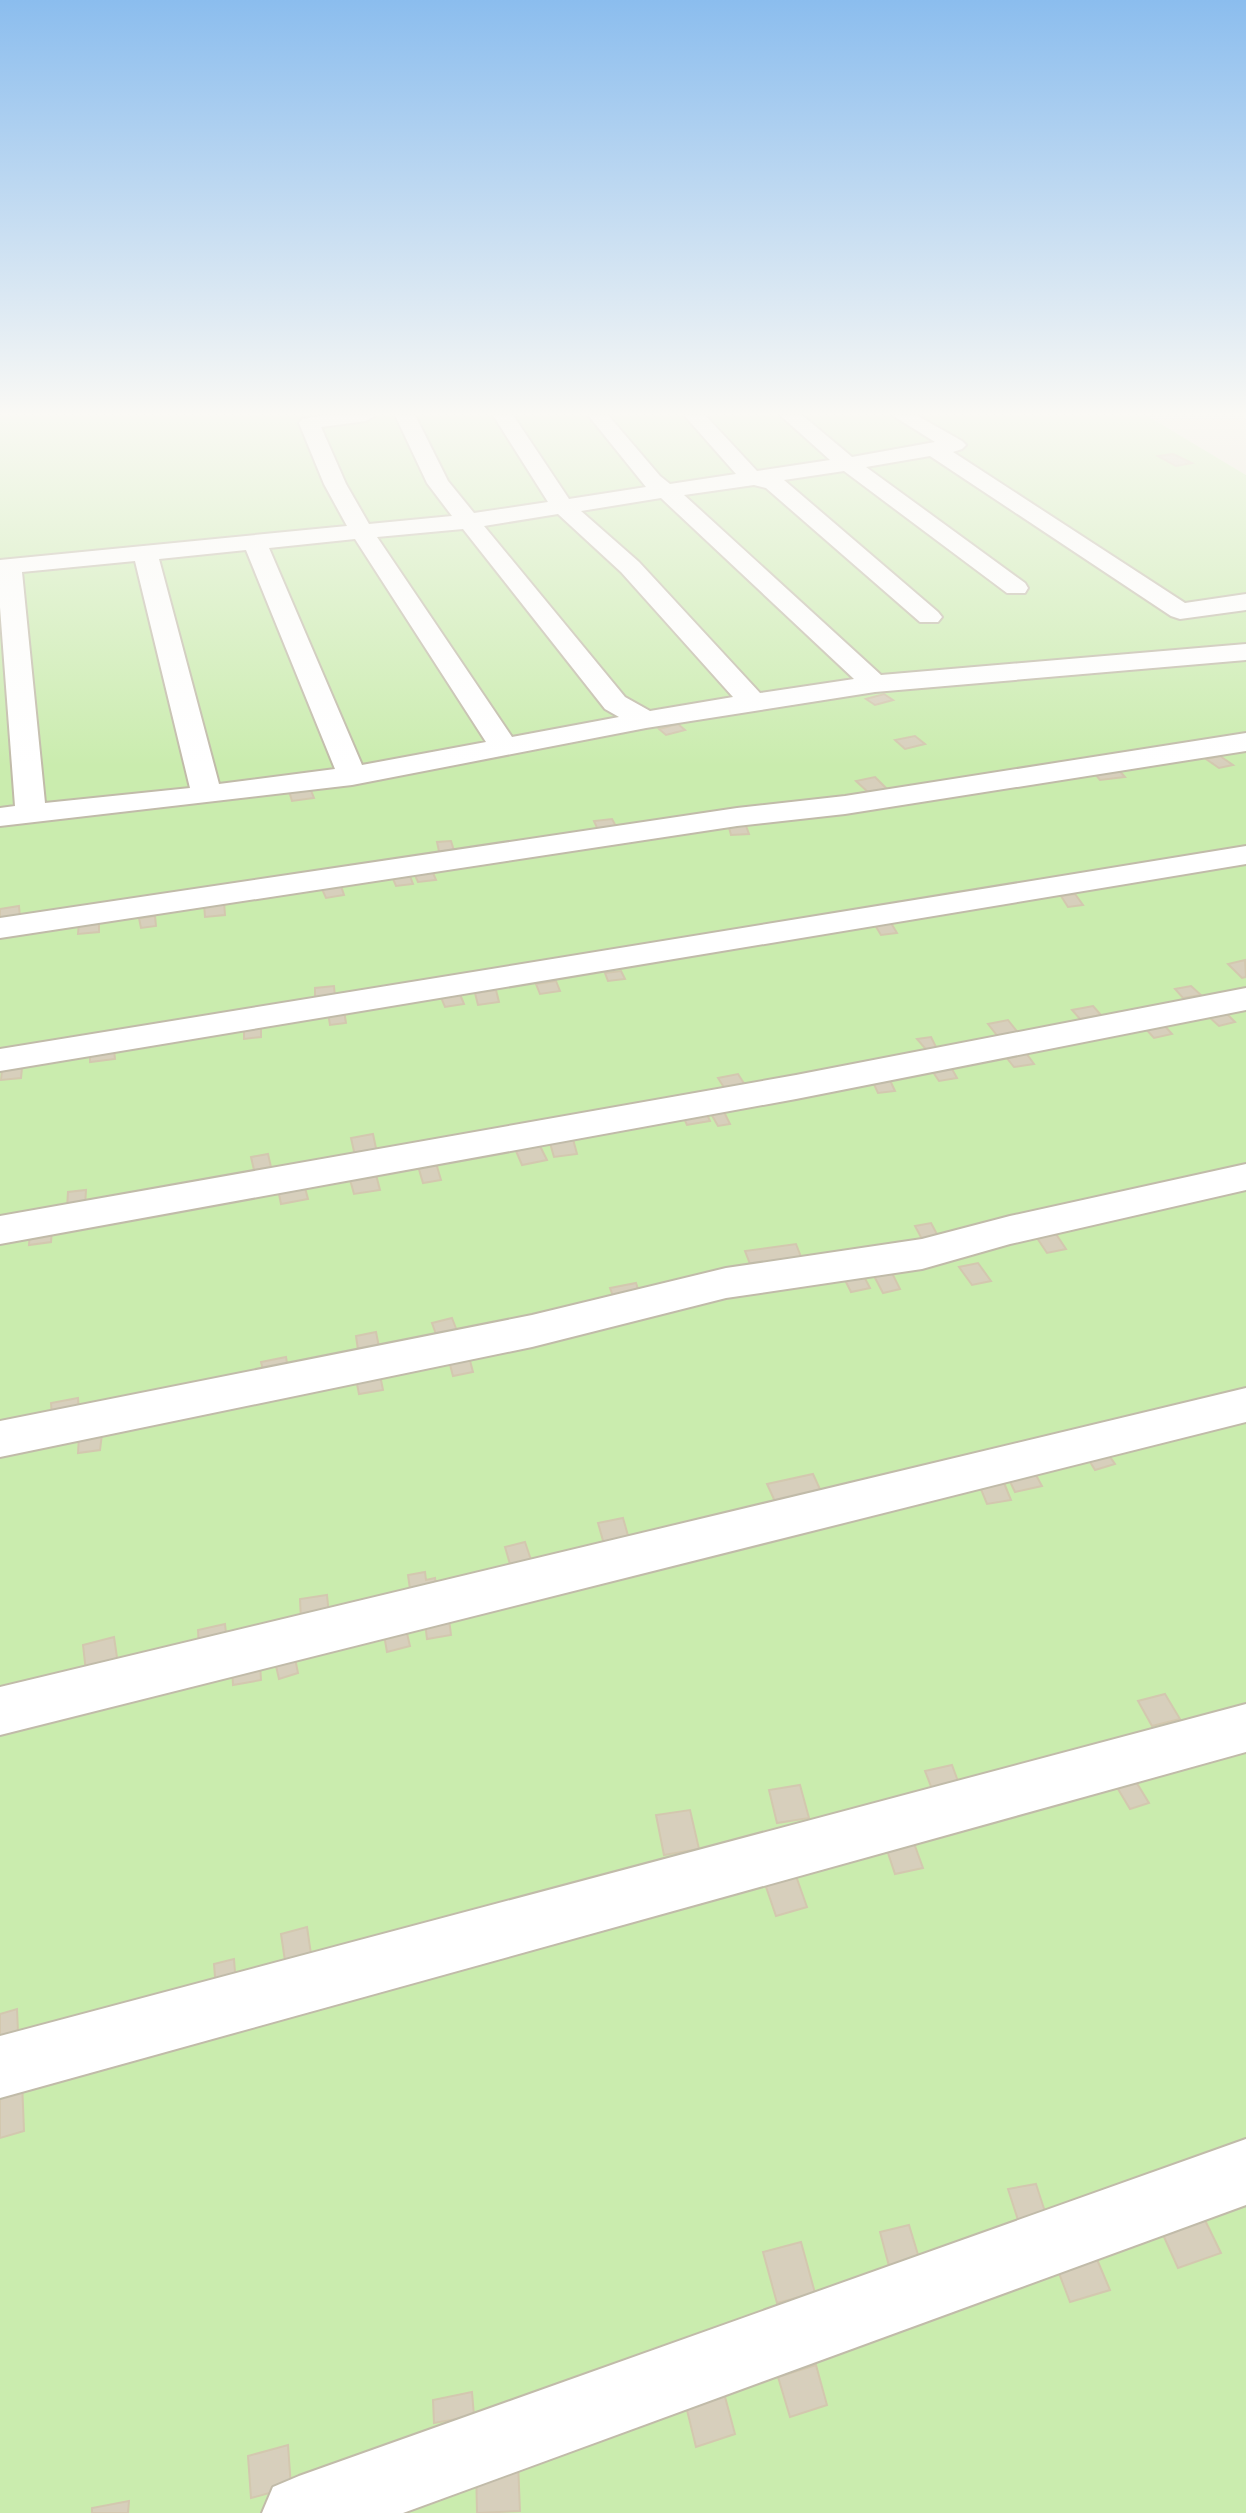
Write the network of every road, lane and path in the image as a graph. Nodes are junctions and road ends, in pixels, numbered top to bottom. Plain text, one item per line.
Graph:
1 (347, 532) edge
2 (361, 532) edge
3 (478, 532) edge
4 (591, 532) edge
5 (711, 532) edge
6 (831, 532) edge
7 (940, 532) edge
8 (1060, 532) edge
9 (254, 541) junction
10 (145, 552) junction
11 (5, 566) edge
12 (1016, 588) dead end
13 (1246, 602) edge
14 (929, 617) dead end
15 (1246, 652) edge
16 (875, 684) junction
17 (753, 702) junction
18 (646, 720) junction
19 (1246, 742) edge
20 (504, 747) junction
21 (352, 776) junction
22 (207, 795) junction
23 (31, 814) junction
24 (0, 817) edge
25 (1246, 855) edge
26 (0, 928) edge
27 (1246, 999) edge
28 (0, 1060) edge
29 (1246, 1177) edge
30 (0, 1230) edge
31 (1246, 1405) edge
32 (0, 1439) edge
33 (0, 1711) edge
34 (1246, 1728) edge
35 (0, 2067) edge
36 (1246, 2172) edge
37 (299, 2513) edge

1 - 9 lane
2 - 20 lane
3 - 18 lane
4 - 17 lane
5 - 16 lane
6 - 14 lane
7 - 12 lane
8 - 13 lane
9 - 10 lane
9 - 21 lane
10 - 11 lane
10 - 22 lane
11 - 23 lane
15 - 16 lane
16 - 17 lane
17 - 18 lane
18 - 20 lane
19 - 26 lane
20 - 21 lane
21 - 22 lane
22 - 23 lane
23 - 24 lane
25 - 28 lane
27 - 30 lane
29 - 32 lane
31 - 33 lane
34 - 35 lane
36 - 37 lane

